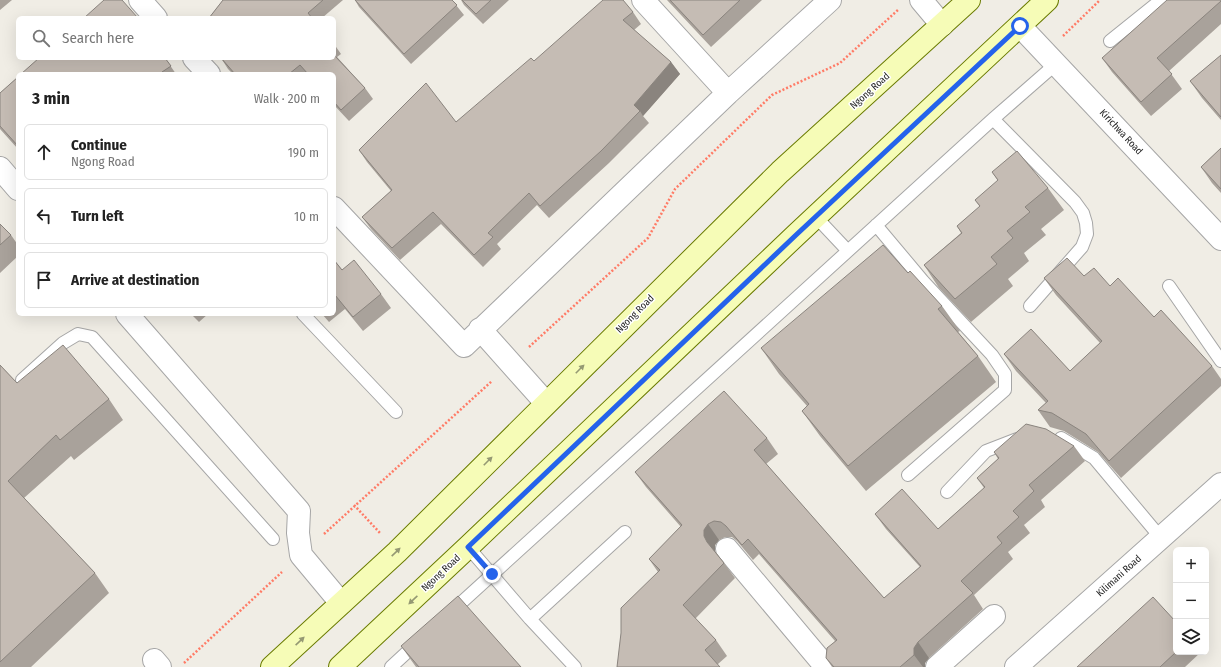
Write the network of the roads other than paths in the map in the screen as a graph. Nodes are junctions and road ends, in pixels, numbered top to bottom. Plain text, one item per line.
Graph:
1 (140, 0) edge
2 (643, 0) edge
3 (830, 0) edge
4 (969, 0) edge
5 (1047, 0) edge
6 (1161, 0) edge
7 (912, 3) edge
8 (154, 16) edge
9 (942, 25) junction
10 (1020, 26) junction
11 (1110, 41) dead end
12 (196, 60) edge
13 (1057, 64) junction
14 (207, 72) edge
15 (728, 93) junction
16 (993, 119) junction
17 (0, 168) edge
18 (16, 187) edge
19 (336, 210) edge
20 (815, 216) junction
21 (876, 225) junction
22 (1221, 239) edge
23 (848, 251) junction
24 (1169, 286) dead end
25 (1030, 306) dead end
26 (129, 316) edge
27 (305, 316) edge
28 (480, 329) junction
29 (1221, 361) edge
30 (22, 380) edge
31 (546, 403) junction
32 (396, 412) dead end
33 (1028, 434) edge
34 (1047, 434) edge
35 (908, 475) dead end
36 (1221, 484) edge
37 (947, 492) dead end
38 (624, 532) dead end
39 (1161, 538) junction
40 (273, 539) dead end
41 (468, 547) junction
42 (727, 549) edge
43 (492, 574) junction
44 (341, 603) junction
45 (994, 616) dead end
46 (445, 618) edge
47 (530, 619) junction
48 (427, 634) edge
49 (397, 665) edge
50 (272, 667) edge
51 (340, 667) edge
52 (575, 667) edge
53 (826, 667) edge
54 (937, 667) edge
55 (1016, 667) edge

1 - 8 street
2 - 15 street
3 - 15 street
4 - 9 main road, Ngong Road
5 - 10 main road, Ngong Road
6 - 11 lane
7 - 9 street
31 -> 9 main road, Ngong Road
10 - 13 street, Kirichwa Road
10 - 20 main road, Ngong Road
12 - 14 street
13 - 16 lane
13 - 22 street, Kirichwa Road
15 - 28 street
16 - 21 lane
16 - 25 lane
17 - 18 street
19 - 28 street
20 - 23 lane
20 - 41 main road, Ngong Road
21 - 23 lane
21 - 35 lane
23 - 43 lane
24 - 29 lane
26 - 44 street
27 - 32 lane
28 - 31 street
30 - 40 lane
44 -> 31 main road, Ngong Road
33 - 37 lane
34 - 39 lane
36 - 39 street, Kilimani Road
38 - 47 lane
39 - 55 street, Kilimani Road
41 - 43 lane
41 -> 51 main road, Ngong Road
42 - 53 street
43 - 46 lane
43 - 47 lane
50 -> 44 main road, Ngong Road
45 - 54 street
47 - 52 lane
48 - 49 lane

